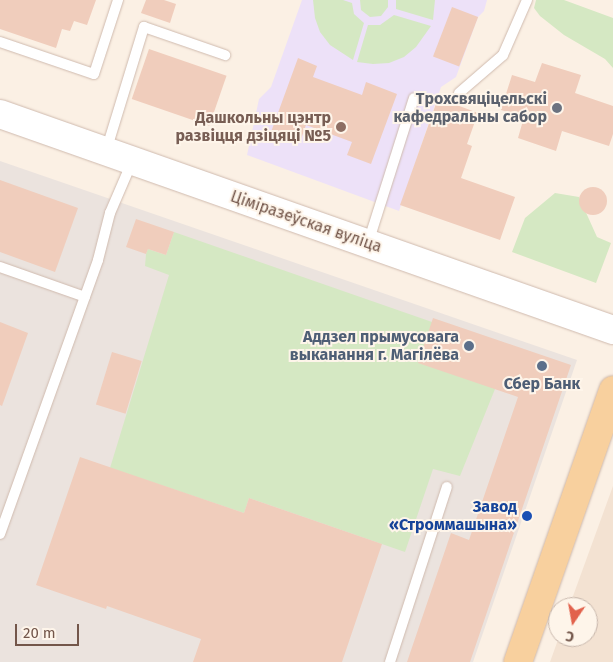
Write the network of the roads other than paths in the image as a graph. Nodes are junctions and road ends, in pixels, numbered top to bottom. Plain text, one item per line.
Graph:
1 (118, 0) edge
2 (527, 0) edge
3 (0, 42) edge
4 (225, 55) dead end
5 (459, 93) dead end
6 (414, 98) dead end
7 (0, 114) edge
8 (106, 152) junction
9 (132, 161) junction
10 (368, 244) junction
11 (0, 267) edge
12 (85, 297) junction
13 (613, 330) edge
14 (613, 390) edge
15 (447, 487) dead end
16 (0, 534) edge
17 (390, 662) edge
18 (518, 662) edge

1 - 3 lane
2 - 5 lane
4 - 8 lane
6 - 10 lane
7 - 8 main road, Ціміразеўская вуліца
8 - 9 main road, Ціміразеўская вуліца
9 - 10 main road, Ціміразеўская вуліца
9 - 12 lane
10 - 13 main road, Ціміразеўская вуліца
11 - 12 lane
12 - 16 lane
14 - 18 main road
15 - 17 lane

